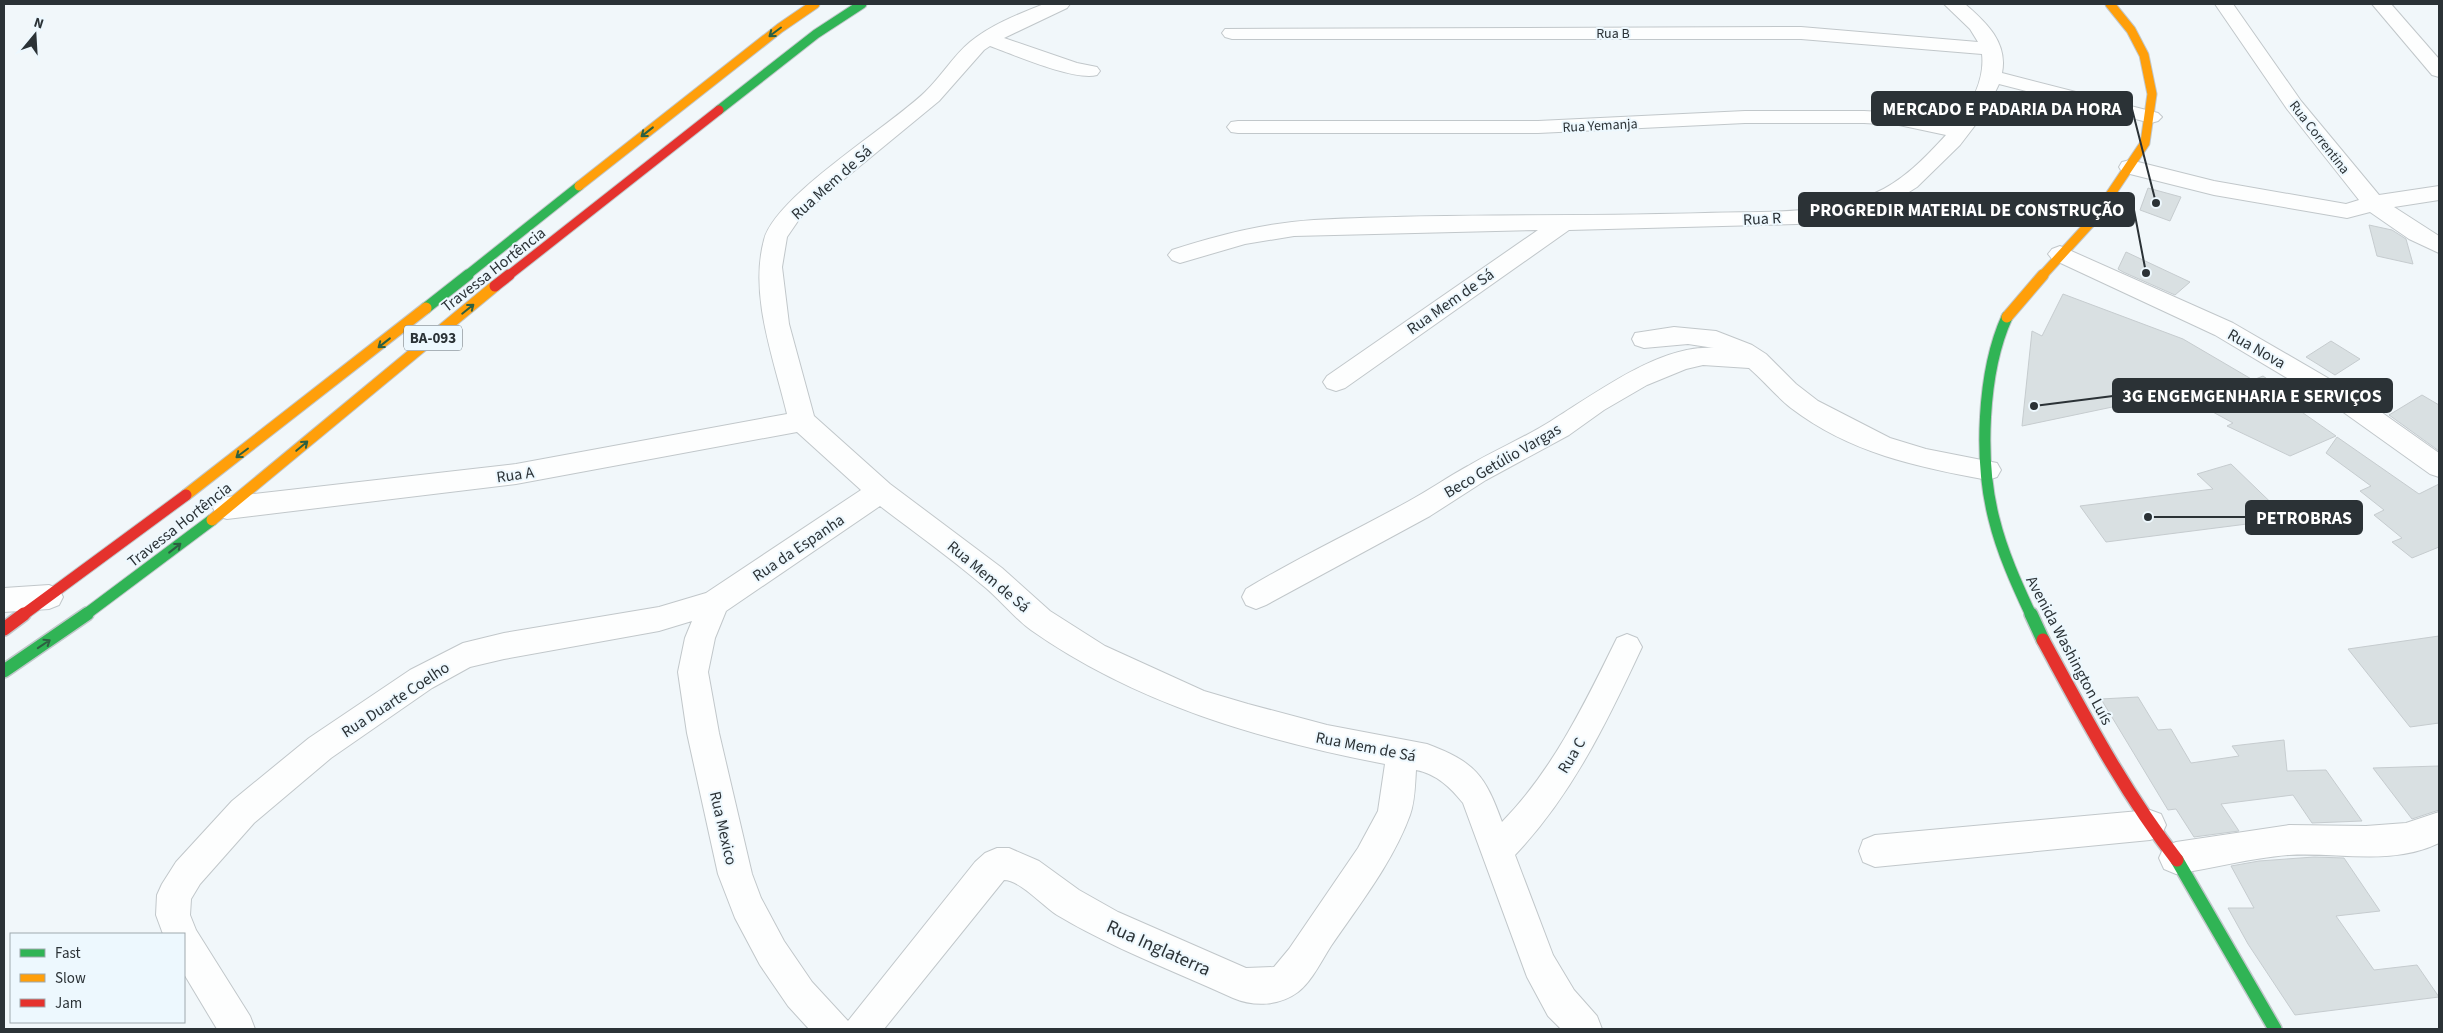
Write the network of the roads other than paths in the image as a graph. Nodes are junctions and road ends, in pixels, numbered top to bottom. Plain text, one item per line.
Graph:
1 (815, 4) edge
2 (862, 4) edge
3 (1060, 4) edge
4 (1954, 4) edge
5 (2110, 4) edge
6 (2224, 4) edge
7 (2381, 4) edge
8 (1232, 33) dead end
9 (988, 39) junction
10 (1993, 49) junction
11 (1090, 71) dead end
12 (2439, 71) edge
13 (1991, 76) junction
14 (2151, 118) junction
15 (1238, 127) dead end
16 (1961, 131) junction
17 (2130, 167) junction
18 (2439, 193) edge
19 (2372, 203) junction
20 (1565, 222) junction
21 (2439, 245) edge
22 (2060, 254) junction
23 (1180, 255) dead end
24 (1644, 339) dead end
25 (1757, 360) junction
26 (1336, 382) dead end
27 (802, 421) junction
28 (2439, 467) edge
29 (1988, 470) junction
30 (880, 491) junction
31 (227, 508) junction
32 (1256, 597) dead end
33 (49, 598) junction
34 (4, 600) edge
35 (715, 603) junction
36 (4, 629) edge
37 (1627, 647) dead end
38 (4, 671) edge
39 (1402, 753) junction
40 (2150, 825) junction
41 (2439, 827) edge
42 (1496, 851) junction
43 (1876, 851) dead end
44 (2176, 858) junction
45 (180, 933) edge
46 (185, 944) edge
47 (237, 1029) edge
48 (833, 1029) edge
49 (862, 1029) edge
50 (1584, 1029) edge
51 (2275, 1029) edge

1 -> 33 main road, Travessa Hortência / BA-093
31 -> 2 main road, Travessa Hortência / BA-093
3 - 9 street, Rua Mem de Sá
4 - 10 street
5 - 14 main road, Avenida Washington Luís
6 - 19 street, Rua Correntina
7 - 12 street
8 - 10 street, Rua B
9 - 11 street
9 - 27 street, Rua Mem de Sá
10 - 13 street, Rua R
13 - 14 street
13 - 16 street, Rua R
14 - 17 main road, Avenida Washington Luís
15 - 16 street, Rua Yemanja
16 - 20 street, Rua R
17 - 19 street
17 - 22 main road, Avenida Washington Luís
18 - 19 street
19 - 21 street, Rua Correntina
20 - 23 street
20 - 26 street, Rua Mem de Sá
22 - 28 street, Rua Nova
22 - 29 main road, Avenida Washington Luís
24 - 25 street
25 - 29 street
25 - 32 street, Beco Getúlio Vargas
27 - 30 street, Rua Mem de Sá
27 - 31 street, Rua A
29 - 40 main road, Avenida Washington Luís
30 - 35 street, Rua da Espanha
30 - 39 street, Rua Mem de Sá
38 -> 31 main road, Travessa Hortência / BA-093
33 - 34 street
33 - 36 main road, Travessa Hortência / BA-093
35 - 45 street, Rua Duarte Coelho
35 - 48 street, Rua Mexico
37 - 42 street, Rua C
39 - 42 street, Rua Mem de Sá
39 - 49 street, Rua Inglaterra
40 - 43 street
40 - 44 main road, Avenida Washington Luís
41 - 44 street
42 - 50 street, Rua Mem de Sá
44 - 51 main road, Avenida Washington Luís
46 - 47 street

